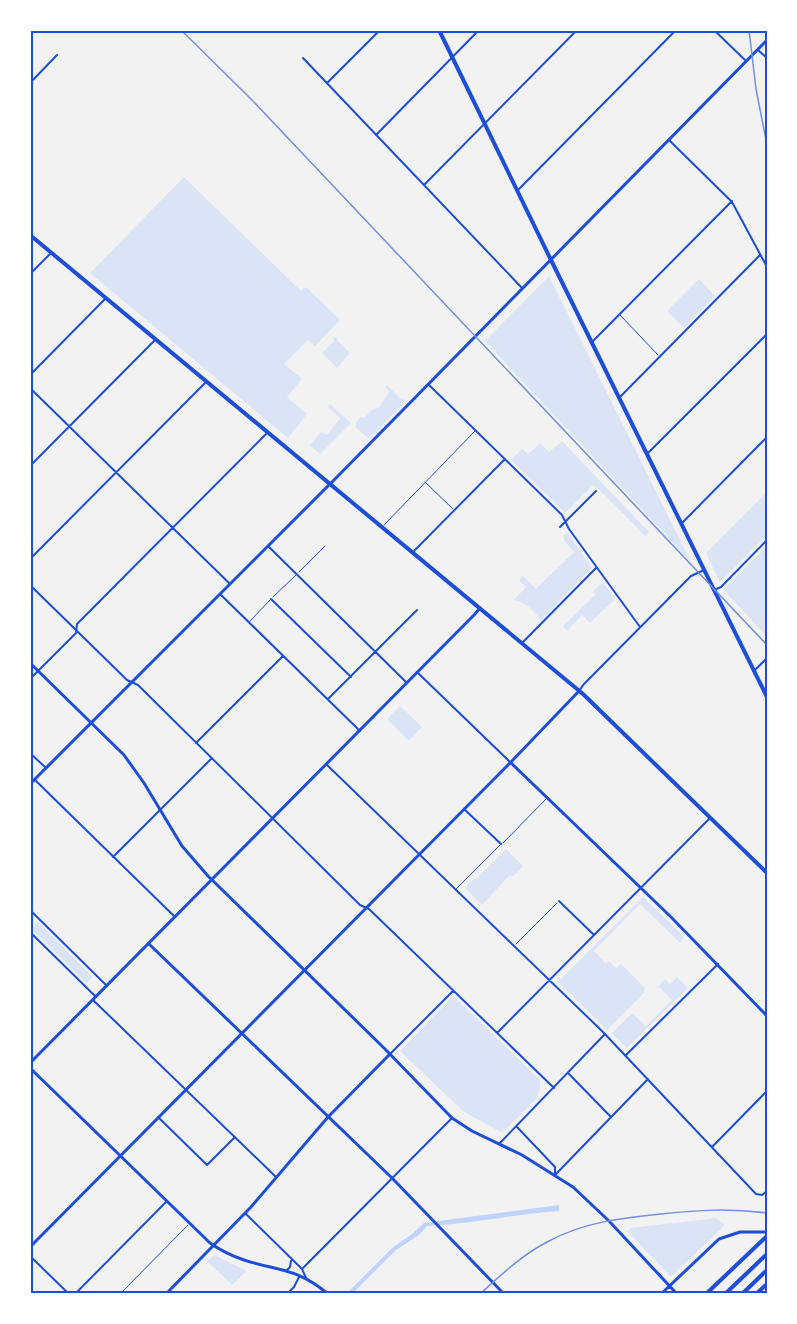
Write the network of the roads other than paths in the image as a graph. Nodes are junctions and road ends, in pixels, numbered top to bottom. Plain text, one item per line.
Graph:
1 (380, 30) edge
2 (439, 30) edge
3 (479, 30) edge
4 (577, 30) edge
5 (676, 30) edge
6 (714, 30) edge
7 (767, 40) edge
8 (758, 49) junction
9 (57, 55) dead end
10 (452, 57) junction
11 (303, 58) dead end
12 (767, 58) edge
13 (746, 61) junction
14 (30, 83) edge
15 (327, 83) junction
16 (484, 124) junction
17 (376, 135) junction
18 (669, 140) junction
19 (424, 185) junction
20 (517, 191) junction
21 (732, 201) junction
22 (30, 235) edge
23 (52, 253) junction
24 (760, 255) junction
25 (551, 260) junction
26 (767, 267) edge
27 (30, 274) edge
28 (522, 289) junction
29 (107, 298) junction
30 (619, 314) junction
31 (767, 334) edge
32 (156, 339) junction
33 (592, 342) junction
34 (660, 357) junction
35 (30, 375) edge
36 (207, 381) junction
37 (428, 384) junction
38 (30, 388) edge
39 (619, 398) junction
40 (69, 426) junction
41 (476, 431) junction
42 (268, 432) junction
43 (767, 437) edge
44 (647, 454) junction
45 (505, 459) junction
46 (30, 466) edge
47 (116, 472) junction
48 (425, 482) junction
49 (330, 483) junction
50 (596, 491) dead end
51 (454, 510) junction
52 (566, 521) junction
53 (681, 524) junction
54 (382, 526) junction
55 (560, 527) dead end
56 (172, 528) junction
57 (767, 540) edge
58 (268, 546) junction
59 (325, 546) dead end
60 (413, 552) junction
61 (30, 559) edge
62 (597, 567) junction
63 (704, 570) junction
64 (296, 574) junction
65 (230, 584) junction
66 (30, 585) edge
67 (714, 590) junction
68 (220, 594) junction
69 (272, 599) junction
70 (480, 608) junction
71 (417, 610) dead end
72 (249, 622) junction
73 (640, 627) junction
74 (76, 630) junction
75 (522, 643) junction
76 (375, 651) junction
77 (283, 656) junction
78 (767, 658) edge
79 (30, 663) edge
80 (38, 671) junction
81 (754, 671) junction
82 (417, 672) junction
83 (351, 677) junction
84 (30, 679) edge
85 (132, 682) junction
86 (407, 682) junction
87 (579, 691) junction
88 (767, 697) edge
89 (328, 699) junction
90 (91, 723) junction
91 (360, 730) junction
92 (196, 742) junction
93 (30, 753) edge
94 (212, 758) junction
95 (510, 762) junction
96 (326, 764) junction
97 (46, 768) junction
98 (35, 780) junction
99 (30, 784) edge
100 (548, 798) junction
101 (464, 809) junction
102 (160, 810) junction
103 (710, 818) junction
104 (272, 819) junction
105 (501, 844) junction
106 (419, 854) junction
107 (113, 857) junction
108 (767, 873) edge
109 (211, 880) junction
110 (640, 888) junction
111 (456, 889) junction
112 (559, 901) joint
113 (366, 908) junction
114 (30, 910) edge
115 (175, 917) junction
116 (30, 932) edge
117 (594, 935) junction
118 (149, 944) junction
119 (514, 946) junction
120 (718, 964) junction
121 (304, 970) junction
122 (549, 980) junction
123 (107, 986) junction
124 (453, 990) junction
125 (95, 998) junction
126 (767, 1016) edge
127 (497, 1033) junction
128 (242, 1034) junction
129 (605, 1034) junction
130 (390, 1054) junction
131 (626, 1056) junction
132 (30, 1063) edge
133 (30, 1068) edge
134 (568, 1073) junction
135 (648, 1079) junction
136 (554, 1088) junction
137 (186, 1089) junction
138 (767, 1092) edge
139 (158, 1117) junction
140 (328, 1117) junction
141 (611, 1117) junction
142 (452, 1118) junction
143 (516, 1126) junction
144 (235, 1137) junction
145 (499, 1144) junction
146 (712, 1147) junction
147 (120, 1156) junction
148 (555, 1175) junction
149 (276, 1177) junction
150 (392, 1178) junction
151 (767, 1191) edge
152 (166, 1202) junction
153 (245, 1214) junction
154 (189, 1224) junction
155 (767, 1234) edge
156 (30, 1246) edge
157 (213, 1246) junction
158 (767, 1254) edge
159 (30, 1256) edge
160 (290, 1258) junction
161 (302, 1269) junction
162 (287, 1270) junction
163 (767, 1270) edge
164 (300, 1275) junction
165 (306, 1278) junction
166 (767, 1284) edge
167 (669, 1286) junction
168 (69, 1294) edge
169 (75, 1294) edge
170 (120, 1294) edge
171 (166, 1294) edge
172 (288, 1294) edge
173 (328, 1294) edge
174 (504, 1294) edge
175 (661, 1294) edge
176 (677, 1294) edge
177 (706, 1294) edge
178 (725, 1294) edge
179 (742, 1294) edge
180 (756, 1294) edge

1 - 15 street
2 - 10 main road
3 - 10 street
4 - 16 street
5 - 20 street
6 - 13 street
7 - 8 street
8 - 12 street
8 - 13 street
9 - 14 street
10 - 16 main road
10 - 17 street
11 - 15 street
13 - 18 street
15 - 17 street
16 - 19 street
16 - 20 main road
17 - 19 street
18 - 21 street
18 - 25 street
19 - 28 street
20 - 25 main road
21 - 24 street
21 - 30 street
22 - 23 main road
23 - 27 street
23 - 29 main road
24 - 26 street
24 - 34 street
25 - 28 street
25 - 33 main road
28 - 37 street
29 - 32 main road
29 - 35 street
30 - 33 street
30 - 34 lane
31 - 44 street
32 - 36 main road
32 - 40 street
33 - 39 main road
34 - 39 street
36 - 42 main road
36 - 47 street
37 - 41 street
37 - 49 street
38 - 40 street
39 - 44 main road
40 - 46 street
40 - 47 street
41 - 45 street
41 - 48 lane
42 - 49 main road
42 - 56 street
43 - 53 street
44 - 53 main road
45 - 51 street
45 - 52 street
47 - 56 street
47 - 61 street
48 - 51 lane
48 - 54 lane
49 - 54 main road
49 - 58 street
50 - 52 street
51 - 60 street
52 - 55 street
52 - 62 street
53 - 63 main road
54 - 60 main road
56 - 65 street
56 - 74 street
57 - 67 street
58 - 64 street
58 - 65 street
59 - 64 lane
60 - 70 main road
62 - 73 street
62 - 75 street
63 - 67 main road
63 - 73 street
64 - 69 lane
64 - 76 street
65 - 68 street
66 - 74 street
67 - 81 main road
68 - 72 street
68 - 85 street
69 - 72 lane
69 - 83 street
70 - 75 main road
70 - 82 street
71 - 76 street
72 - 77 street
73 - 87 street
74 - 80 street
74 - 85 street
75 - 87 main road
76 - 83 street
76 - 86 street
77 - 89 street
77 - 92 street
78 - 81 street
79 - 80 street
80 - 84 street
80 - 90 street
81 - 88 main road
82 - 86 street
82 - 95 street
83 - 89 street
85 - 90 street
85 - 92 street
86 - 91 street
87 - 95 street
87 - 103 main road
89 - 91 street
90 - 97 street
90 - 102 street
91 - 96 street
92 - 94 street
93 - 97 street
94 - 102 street
94 - 104 street
95 - 100 street
95 - 101 street
96 - 104 street
96 - 106 street
97 - 98 street
98 - 99 street
98 - 107 street
100 - 105 lane
100 - 110 street
101 - 105 street
101 - 106 street
102 - 107 street
102 - 109 street
103 - 108 main road
103 - 110 street
104 - 109 street
104 - 113 street
105 - 111 lane
106 - 111 street
106 - 113 street
107 - 115 street
109 - 115 street
109 - 121 street
110 - 117 street
110 - 120 street
111 - 119 street
112 - 117 street
112 - 119 lane
113 - 121 street
113 - 124 street
114 - 123 street
115 - 118 street
116 - 125 street
117 - 122 street
118 - 123 street
118 - 128 street
119 - 122 street
120 - 126 street
120 - 131 street
121 - 128 street
121 - 130 street
122 - 127 street
122 - 129 street
123 - 125 street
124 - 127 street
124 - 130 street
125 - 132 street
125 - 137 street
127 - 136 street
128 - 137 street
128 - 140 street
129 - 131 street
129 - 134 street
130 - 140 street
130 - 142 street
131 - 135 street
133 - 147 street
134 - 136 street
134 - 141 street
135 - 141 street
135 - 146 street
136 - 143 street
137 - 139 street
137 - 144 street
138 - 146 street
139 - 144 street
139 - 147 street
140 - 149 street
140 - 150 street
141 - 148 street
142 - 145 street
142 - 150 street
143 - 145 street
143 - 148 street
144 - 149 street
145 - 148 street
146 - 151 street
147 - 152 street
147 - 156 street
148 - 167 street
149 - 153 street
150 - 161 street
150 - 174 street
152 - 154 street
152 - 169 street
153 - 157 street
153 - 160 street
154 - 157 street
154 - 170 lane
155 - 167 street
155 - 177 main road
157 - 162 street
157 - 171 street
158 - 178 main road
159 - 168 street
160 - 161 street
160 - 162 street
161 - 165 street
162 - 164 street
163 - 179 main road
164 - 165 street
164 - 172 street
165 - 173 street
166 - 180 main road
167 - 175 street
167 - 176 street

